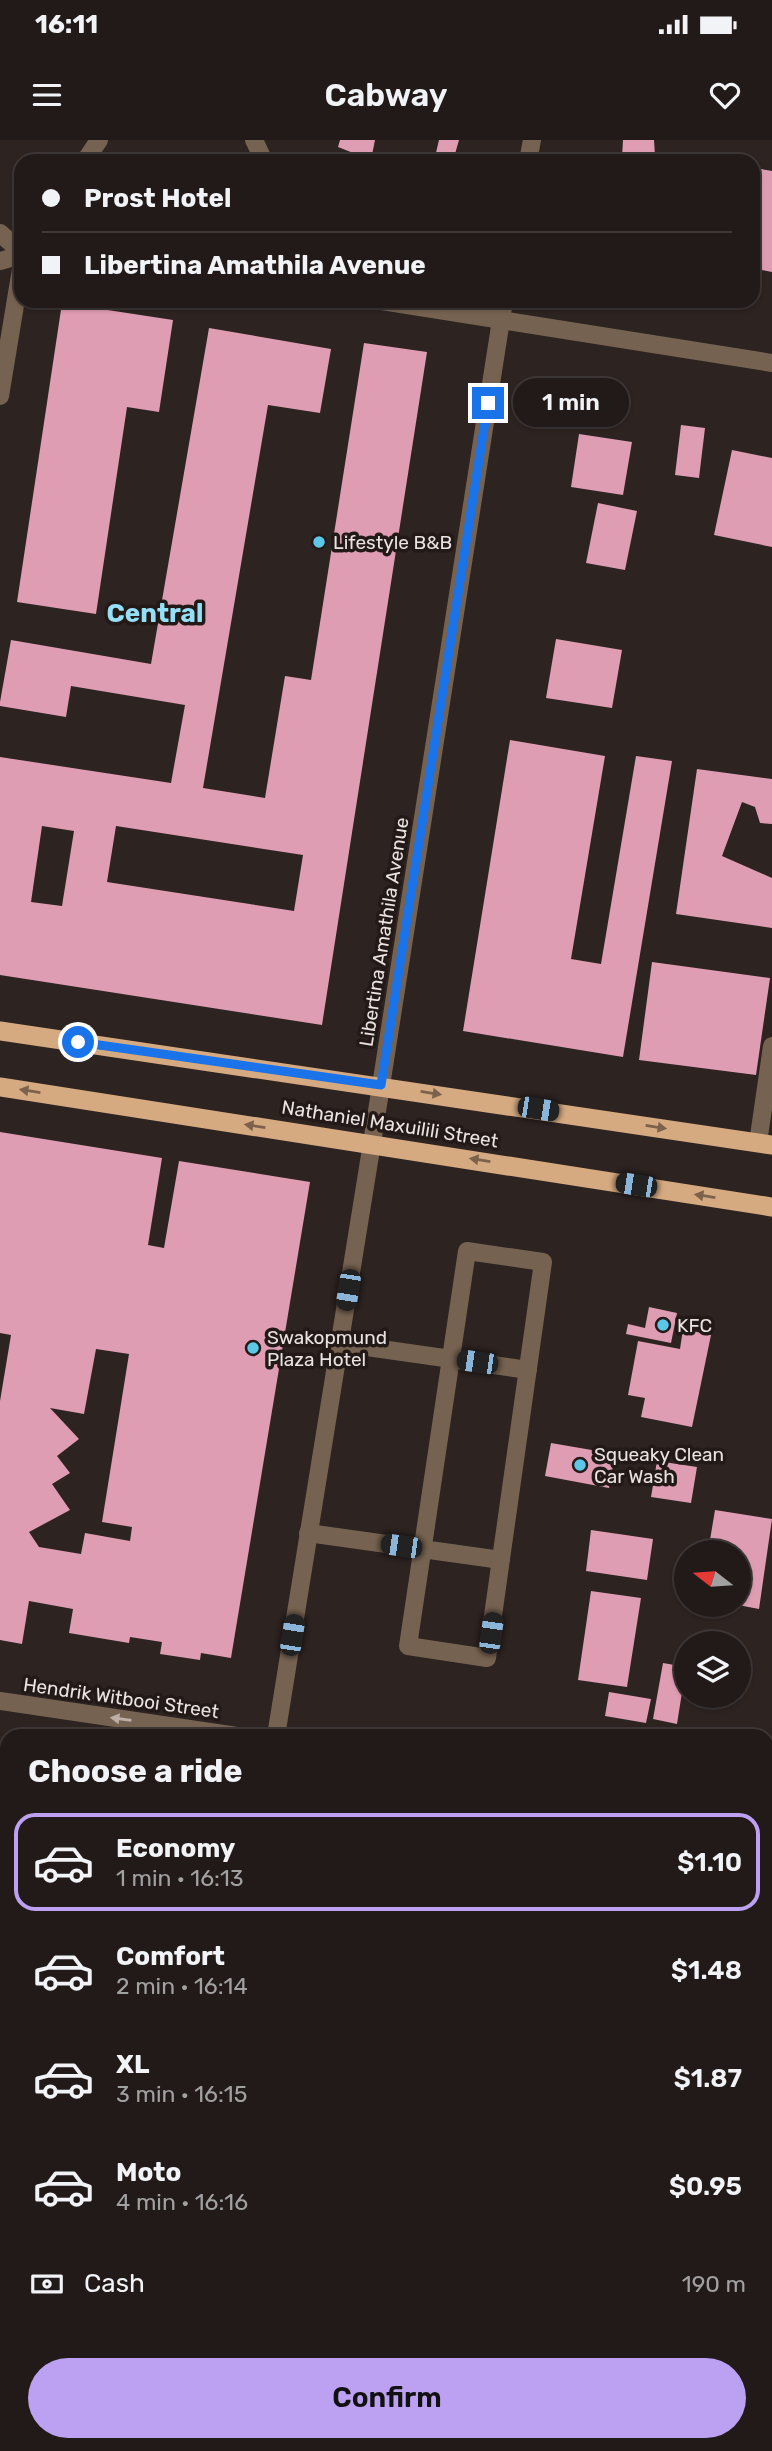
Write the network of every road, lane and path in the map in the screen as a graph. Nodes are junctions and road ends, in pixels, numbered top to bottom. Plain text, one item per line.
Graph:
1 (0, 233) edge
2 (14, 246) edge
3 (15, 308) edge
4 (421, 308) edge
5 (503, 308) edge
6 (500, 322) junction
7 (772, 363) edge
8 (0, 396) edge
9 (0, 1031) edge
10 (772, 1046) edge
11 (381, 1085) junction
12 (0, 1087) edge
13 (372, 1143) junction
14 (765, 1144) edge
15 (772, 1207) edge
16 (339, 1343) junction
17 (452, 1359) junction
18 (528, 1370) junction
19 (308, 1533) junction
20 (424, 1550) junction
21 (501, 1560) junction
22 (0, 1701) edge
23 (190, 1729) edge
24 (277, 1729) edge

1 - 2 street
3 - 8 street
4 - 6 street
5 - 6 street, Libertina Amathila Avenue
6 - 7 street
6 - 11 street, Libertina Amathila Avenue
9 - 11 highway, Nathaniel Maxuilili Street
10 - 14 street
11 - 13 street, Libertina Amathila Avenue
11 -> 14 highway, Nathaniel Maxuilili Street
13 -> 12 highway, Nathaniel Maxuilili Street
15 -> 13 highway, Nathaniel Maxuilili Street
13 - 16 street, Libertina Amathila Avenue
16 - 17 street
16 - 19 street, Libertina Amathila Avenue
17 - 18 street
17 - 18 street
17 - 20 street
18 - 21 street
19 - 20 street
19 - 24 street, Libertina Amathila Avenue
20 - 21 street
20 - 21 street
23 -> 22 street, Hendrik Witbooi Street

